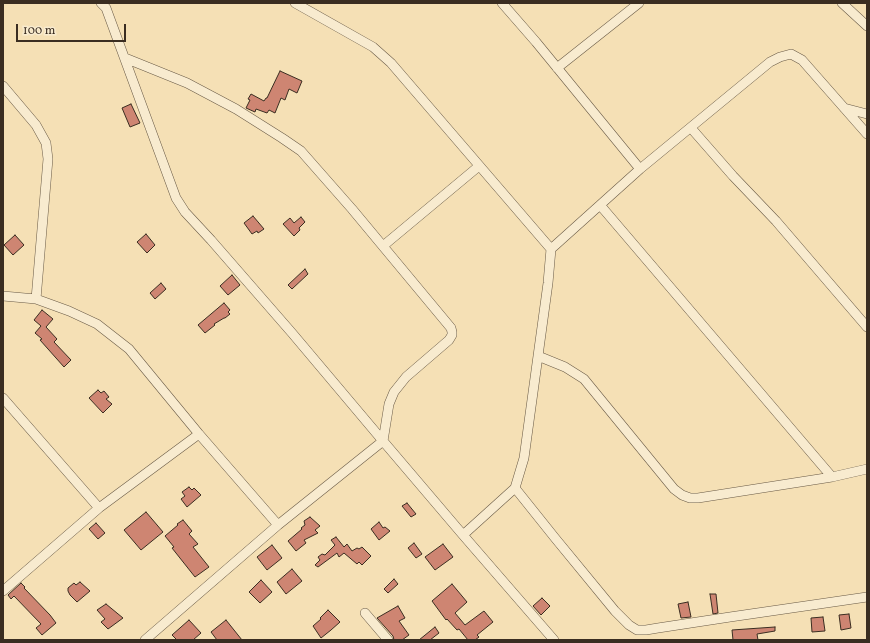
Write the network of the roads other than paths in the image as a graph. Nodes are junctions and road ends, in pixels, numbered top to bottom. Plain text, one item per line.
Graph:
1 (295, 3) edge
2 (502, 3) edge
3 (639, 3) edge
4 (842, 3) edge
5 (106, 5) edge
6 (867, 26) edge
7 (125, 58) junction
8 (557, 68) junction
9 (3, 86) edge
10 (844, 108) junction
11 (867, 114) edge
12 (691, 128) junction
13 (867, 134) edge
14 (479, 166) junction
15 (640, 169) junction
16 (600, 205) junction
17 (383, 246) junction
18 (551, 249) junction
19 (3, 296) edge
20 (36, 299) junction
21 (867, 327) edge
22 (538, 356) junction
23 (3, 398) edge
24 (199, 434) junction
25 (383, 441) junction
26 (867, 469) edge
27 (832, 477) junction
28 (515, 488) junction
29 (99, 508) junction
30 (278, 525) junction
31 (463, 535) junction
32 (3, 591) edge
33 (867, 597) edge
34 (365, 613) dead end
35 (145, 640) edge
36 (388, 640) edge
37 (554, 640) edge

1 - 14 street
2 - 8 street
3 - 8 street
4 - 6 street
5 - 7 street
7 - 17 street
7 - 25 street
8 - 15 street
9 - 20 street
10 - 11 street
10 - 12 street
10 - 13 street
12 - 15 street
12 - 21 street
14 - 17 street
14 - 18 street
15 - 16 street
16 - 18 street
16 - 27 street
17 - 25 street
18 - 22 street
19 - 20 street
20 - 24 street
22 - 27 street
22 - 28 street
23 - 29 street
24 - 29 street
24 - 30 street
25 - 30 street
25 - 31 street
26 - 27 street
28 - 31 street
28 - 33 street
29 - 32 street
30 - 35 street
31 - 37 street
34 - 36 street

